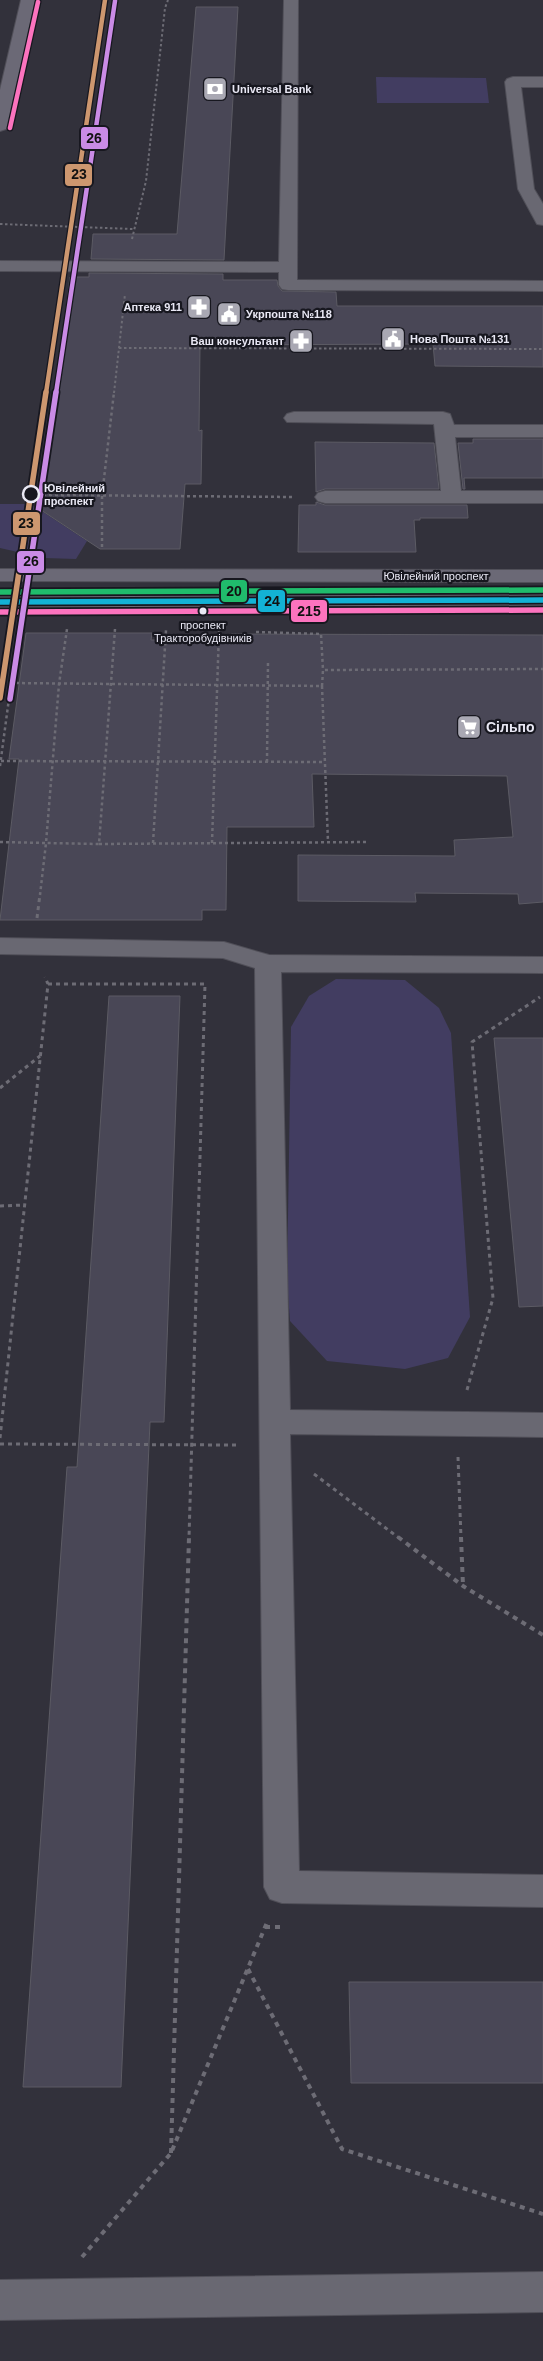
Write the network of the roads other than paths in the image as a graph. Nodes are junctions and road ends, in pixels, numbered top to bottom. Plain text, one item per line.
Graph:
1 (28, 0) edge
2 (292, 0) edge
3 (543, 82) edge
4 (0, 126) edge
5 (543, 220) edge
6 (0, 266) edge
7 (287, 267) junction
8 (543, 286) edge
9 (294, 418) dead end
10 (444, 431) junction
11 (543, 431) edge
12 (325, 497) road end
13 (452, 497) junction
14 (543, 497) edge
15 (0, 575) edge
16 (543, 576) edge
17 (543, 600) edge
18 (0, 602) edge
19 (0, 946) edge
20 (268, 963) junction
21 (543, 965) edge
22 (543, 1425) edge
23 (275, 1434) junction
24 (543, 1891) edge
25 (543, 2292) edge
26 (0, 2300) edge

1 - 4 main road
2 - 7 lane
3 - 5 lane
6 - 7 lane
7 - 8 lane
9 - 10 lane
10 - 11 lane
10 - 13 lane
12 - 13 lane
13 - 14 lane
15 - 16 main road, Ювілейний проспект
17 - 18 main road, Ювілейний проспект
19 - 20 lane
20 - 21 lane
20 - 23 lane
22 - 23 lane
23 - 24 lane
25 - 26 lane

